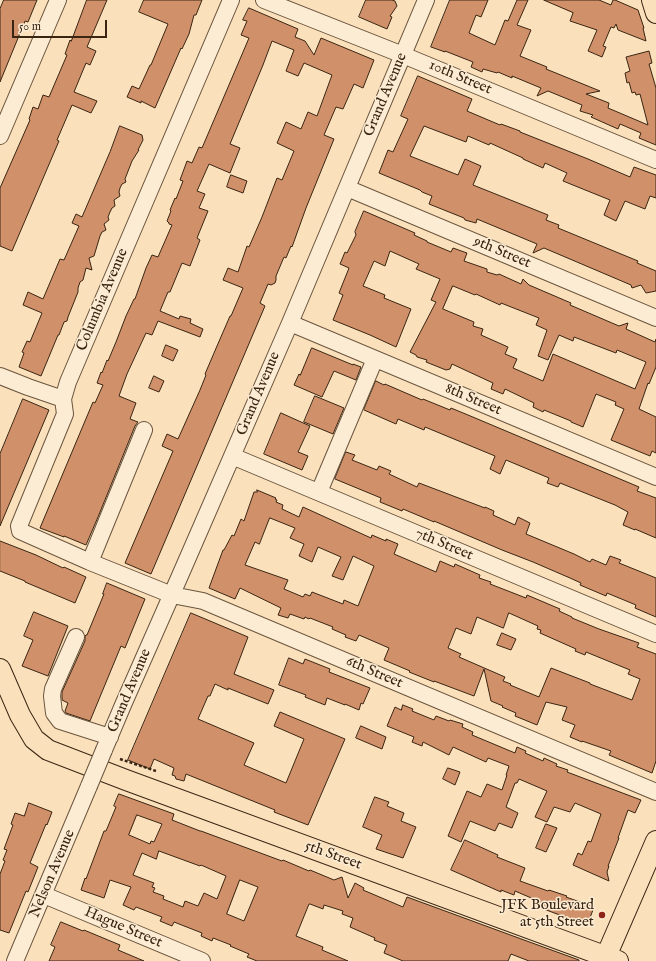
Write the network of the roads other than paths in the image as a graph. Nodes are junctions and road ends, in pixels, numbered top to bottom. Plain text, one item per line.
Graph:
1 (58, 0) edge
2 (231, 0) edge
3 (264, 0) edge
4 (426, 0) edge
5 (403, 55) junction
6 (0, 136) edge
7 (656, 160) edge
8 (347, 188) junction
9 (656, 318) edge
10 (290, 323) junction
11 (375, 359) junction
12 (0, 376) edge
13 (63, 399) junction
14 (144, 430) dead end
15 (232, 456) junction
16 (656, 477) edge
17 (319, 492) junction
18 (90, 562) junction
19 (172, 595) junction
20 (656, 634) edge
21 (76, 637) dead end
22 (0, 669) edge
23 (107, 744) junction
24 (90, 786) joint
25 (656, 792) edge
26 (656, 840) edge
27 (44, 895) junction
28 (609, 960) edge
29 (16, 961) edge
30 (202, 961) edge

1 - 6 street
2 - 13 street, Columbia Avenue
3 - 5 street, 10th Street
4 - 5 street, Grand Avenue
5 - 7 street, 10th Street
5 - 8 street, Grand Avenue
8 - 9 street, 9th Street
8 - 10 street, Grand Avenue
10 - 11 street, 8th Street
10 - 15 street, Grand Avenue
11 - 16 street, 8th Street
11 - 17 street
12 - 13 street
13 - 18 street, Columbia Avenue
14 - 18 street
15 - 17 street, 7th Street
15 - 19 street, Grand Avenue
17 - 20 street, 7th Street
18 - 19 street, 6th Street
19 - 23 street, Grand Avenue
19 - 25 street, 6th Street
21 - 23 street
22 - 28 main road, 5th Street
23 - 24 street, Grand Avenue, bridge
24 - 27 street, Nelson Avenue
26 - 28 main road
27 - 29 street, Nelson Avenue
27 - 30 street, Hague Street

